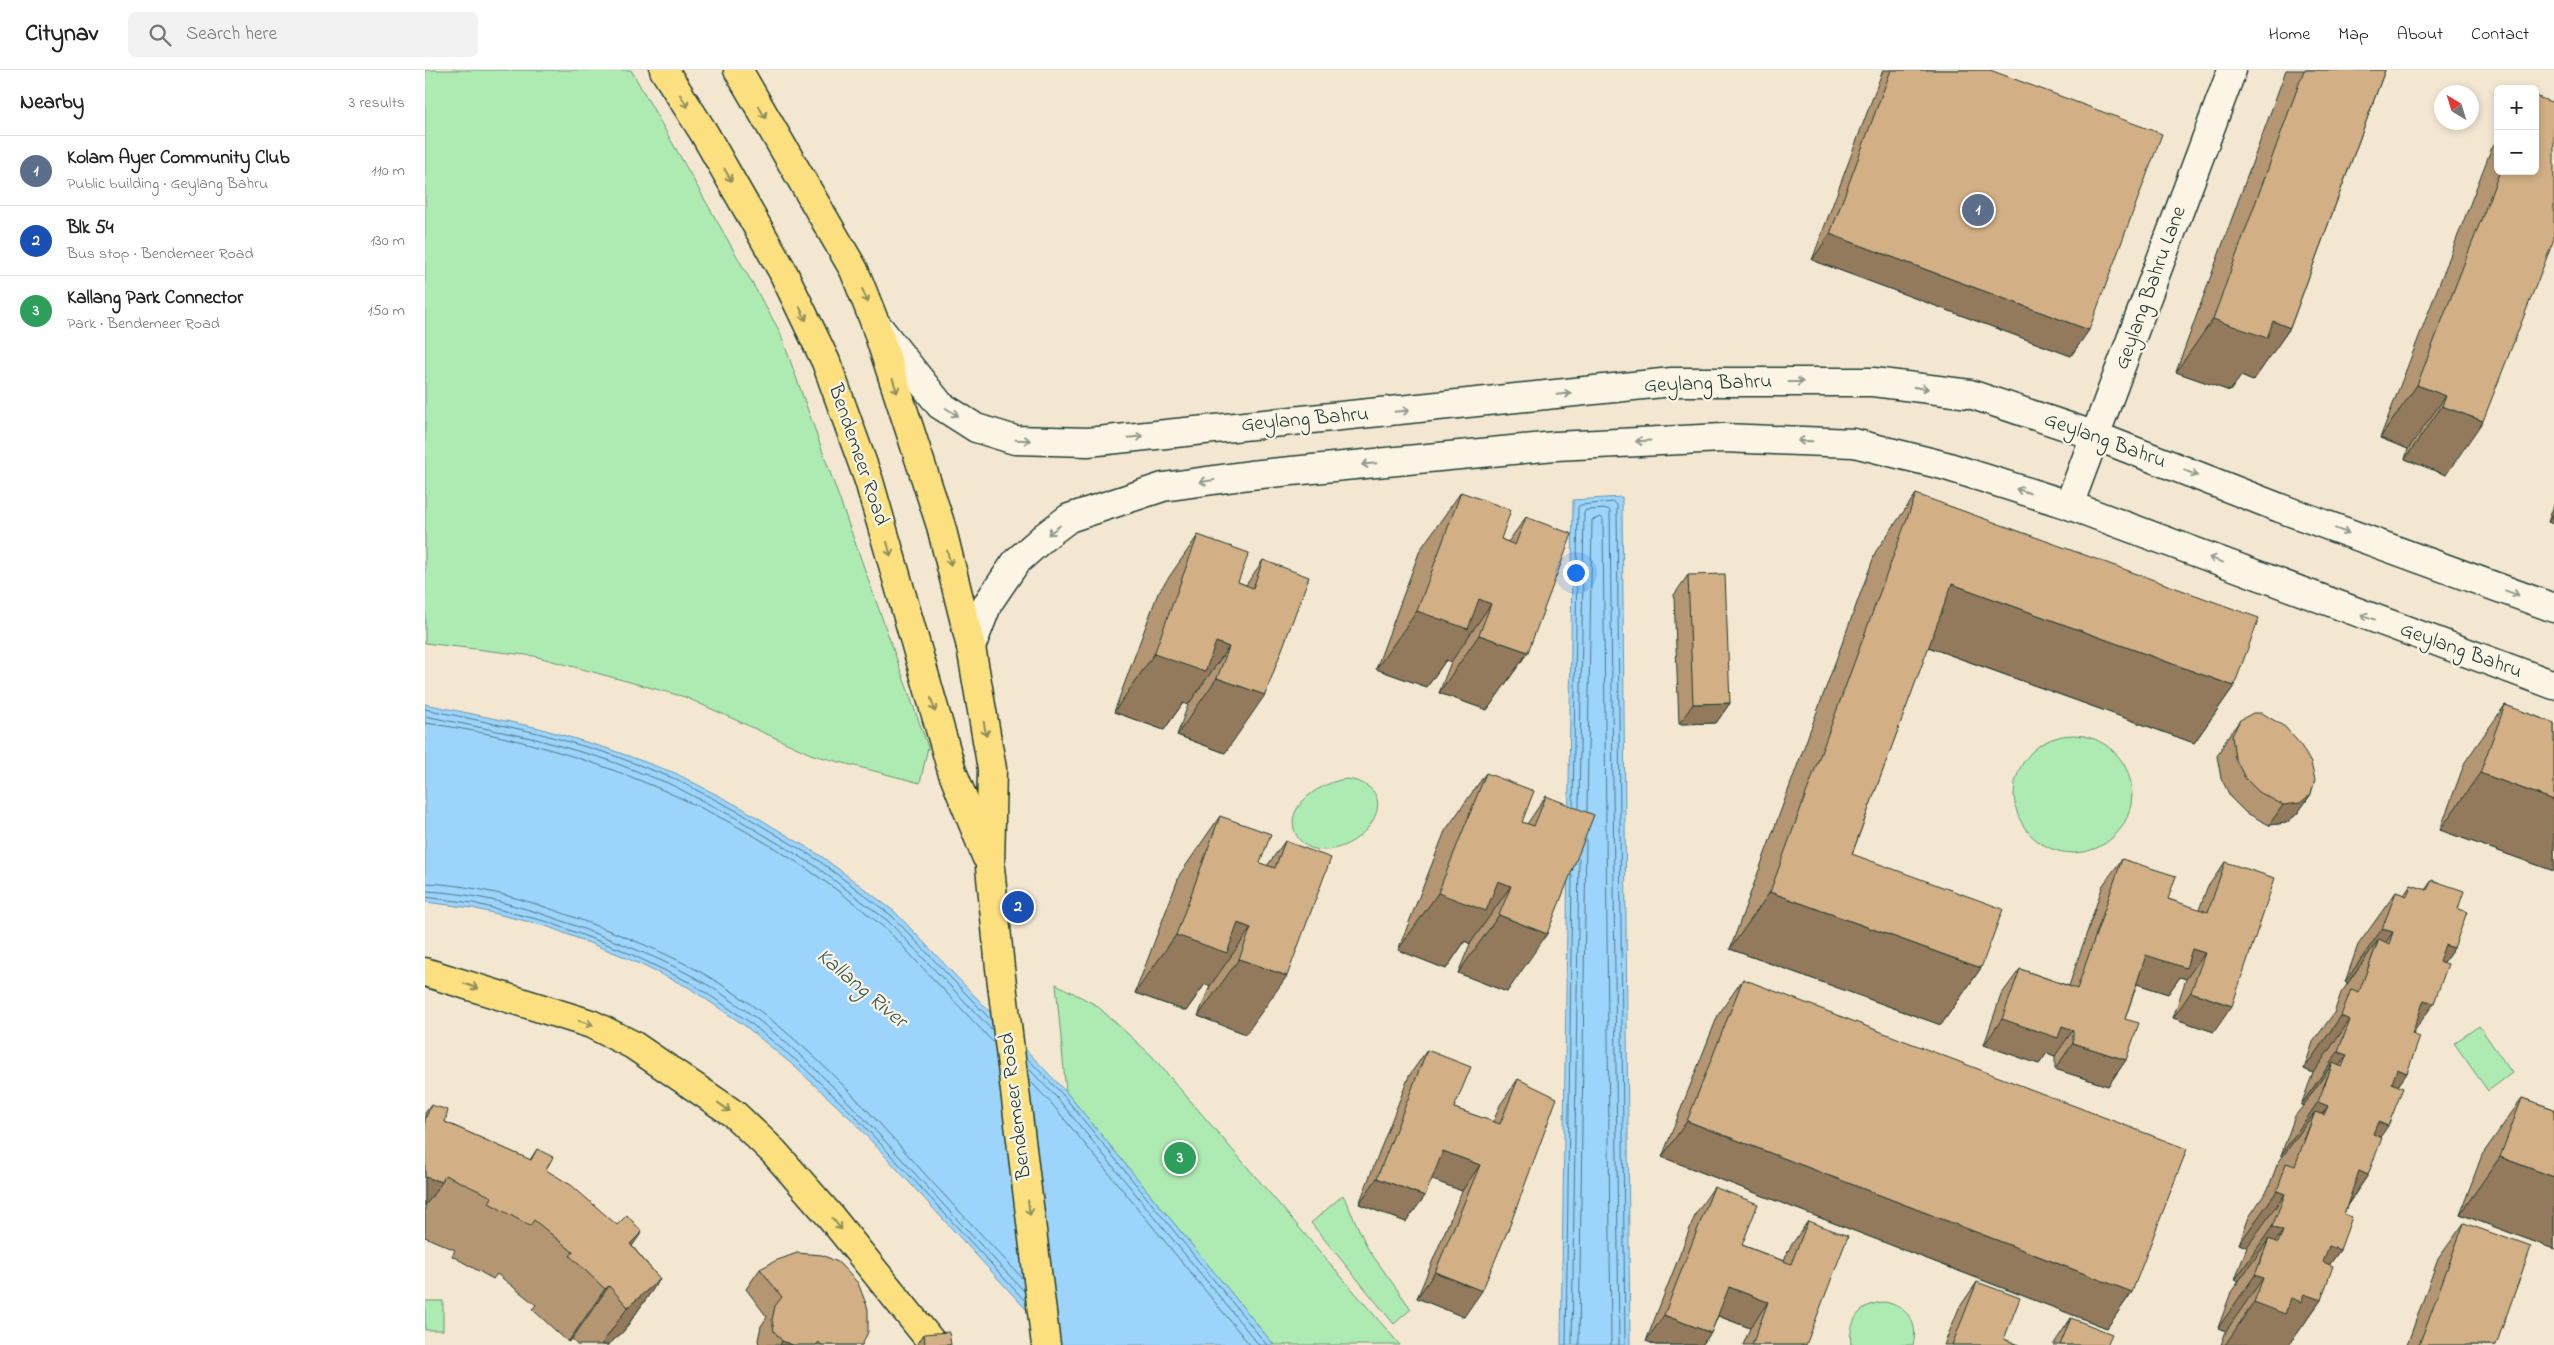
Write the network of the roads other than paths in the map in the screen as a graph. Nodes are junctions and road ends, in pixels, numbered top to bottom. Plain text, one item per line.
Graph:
1 (664, 70) edge
2 (738, 70) edge
3 (2232, 70) edge
4 (875, 323) junction
5 (2097, 436) junction
6 (2069, 505) junction
7 (2554, 608) edge
8 (971, 647) junction
9 (2554, 685) edge
10 (990, 867) junction
11 (425, 972) edge
12 (934, 1345) edge
13 (1046, 1345) edge

1 -> 10 main road, Bendemeer Road
2 -> 4 main road, Bendemeer Road
3 - 5 main road, Geylang Bahru Lane
4 -> 5 main road, Geylang Bahru
4 -> 8 main road, Bendemeer Road
5 - 6 main road, Geylang Bahru Lane
5 -> 7 main road, Geylang Bahru
6 -> 8 main road, Geylang Bahru
9 -> 6 main road, Geylang Bahru
8 -> 10 main road, Bendemeer Road
10 -> 13 main road, Bendemeer Road
11 -> 12 main road

